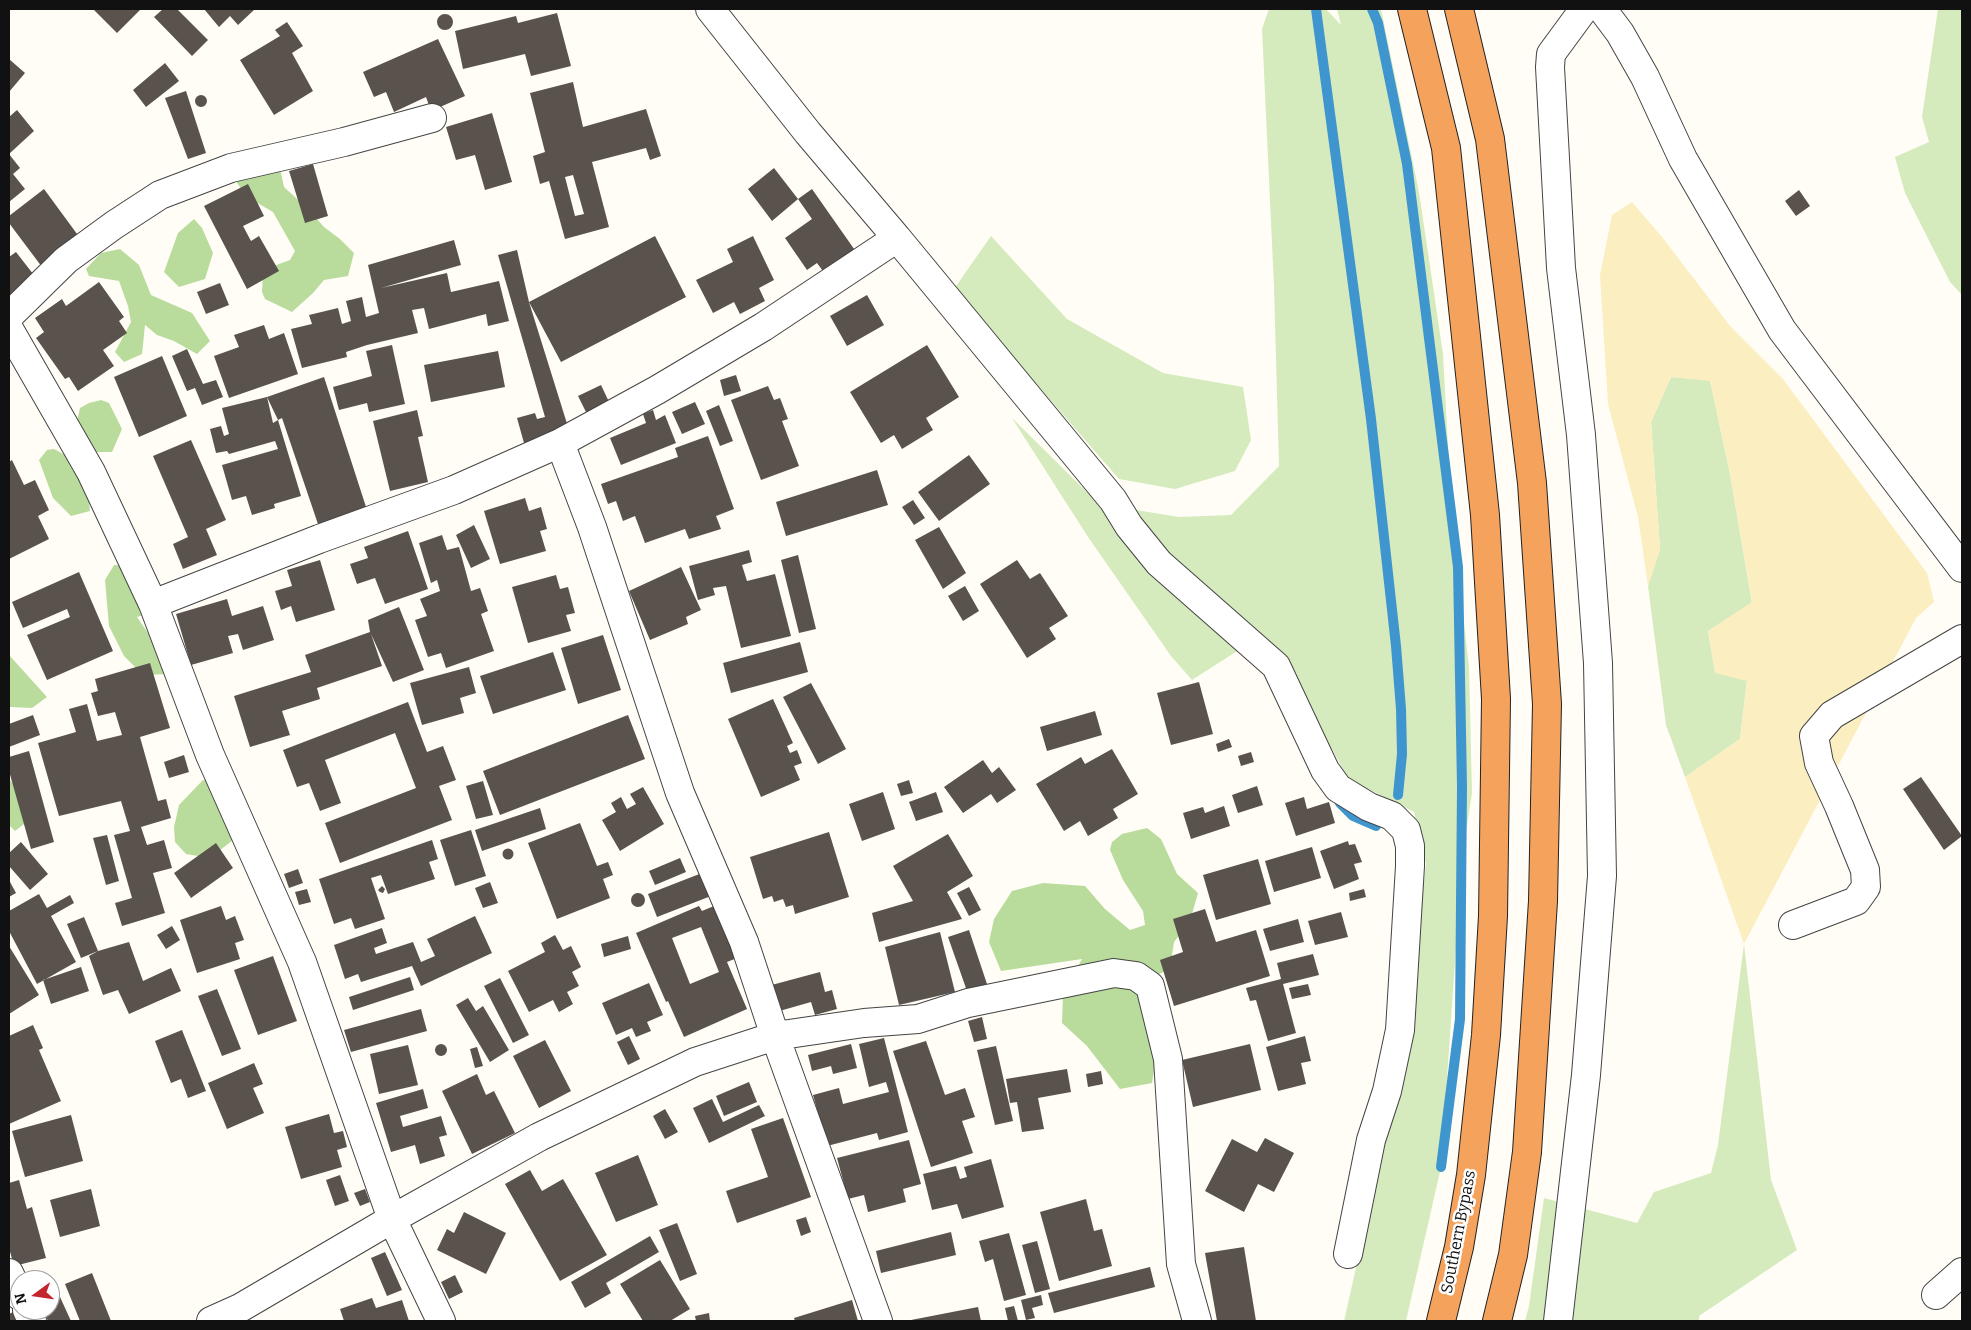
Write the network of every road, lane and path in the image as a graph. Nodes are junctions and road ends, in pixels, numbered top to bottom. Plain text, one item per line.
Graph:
1 (710, 9) edge
2 (1412, 9) edge
3 (1459, 9) edge
4 (1584, 9) edge
5 (1602, 9) edge
6 (432, 118) dead end
7 (897, 238) junction
8 (9, 316) edge
9 (9, 328) edge
10 (560, 443) junction
11 (1962, 568) edge
12 (153, 604) junction
13 (1962, 639) edge
14 (1794, 925) dead end
15 (775, 1036) junction
16 (392, 1219) junction
17 (1348, 1254) dead end
18 (1962, 1272) edge
19 (1936, 1295) dead end
20 (211, 1321) edge
21 (441, 1321) edge
22 (878, 1321) edge
23 (1197, 1321) edge
24 (1441, 1321) edge
25 (1497, 1321) edge
26 (1558, 1321) edge

1 - 7 street
2 - 24 highway, Southern Bypass
3 - 25 highway
4 - 26 street
5 - 11 street
6 - 8 street
7 - 10 street
7 - 17 street
9 - 12 street
10 - 12 street
10 - 15 street
12 - 16 street
13 - 14 street
15 - 16 street
15 - 22 street
15 - 23 street
16 - 20 street
16 - 21 street
18 - 19 street

